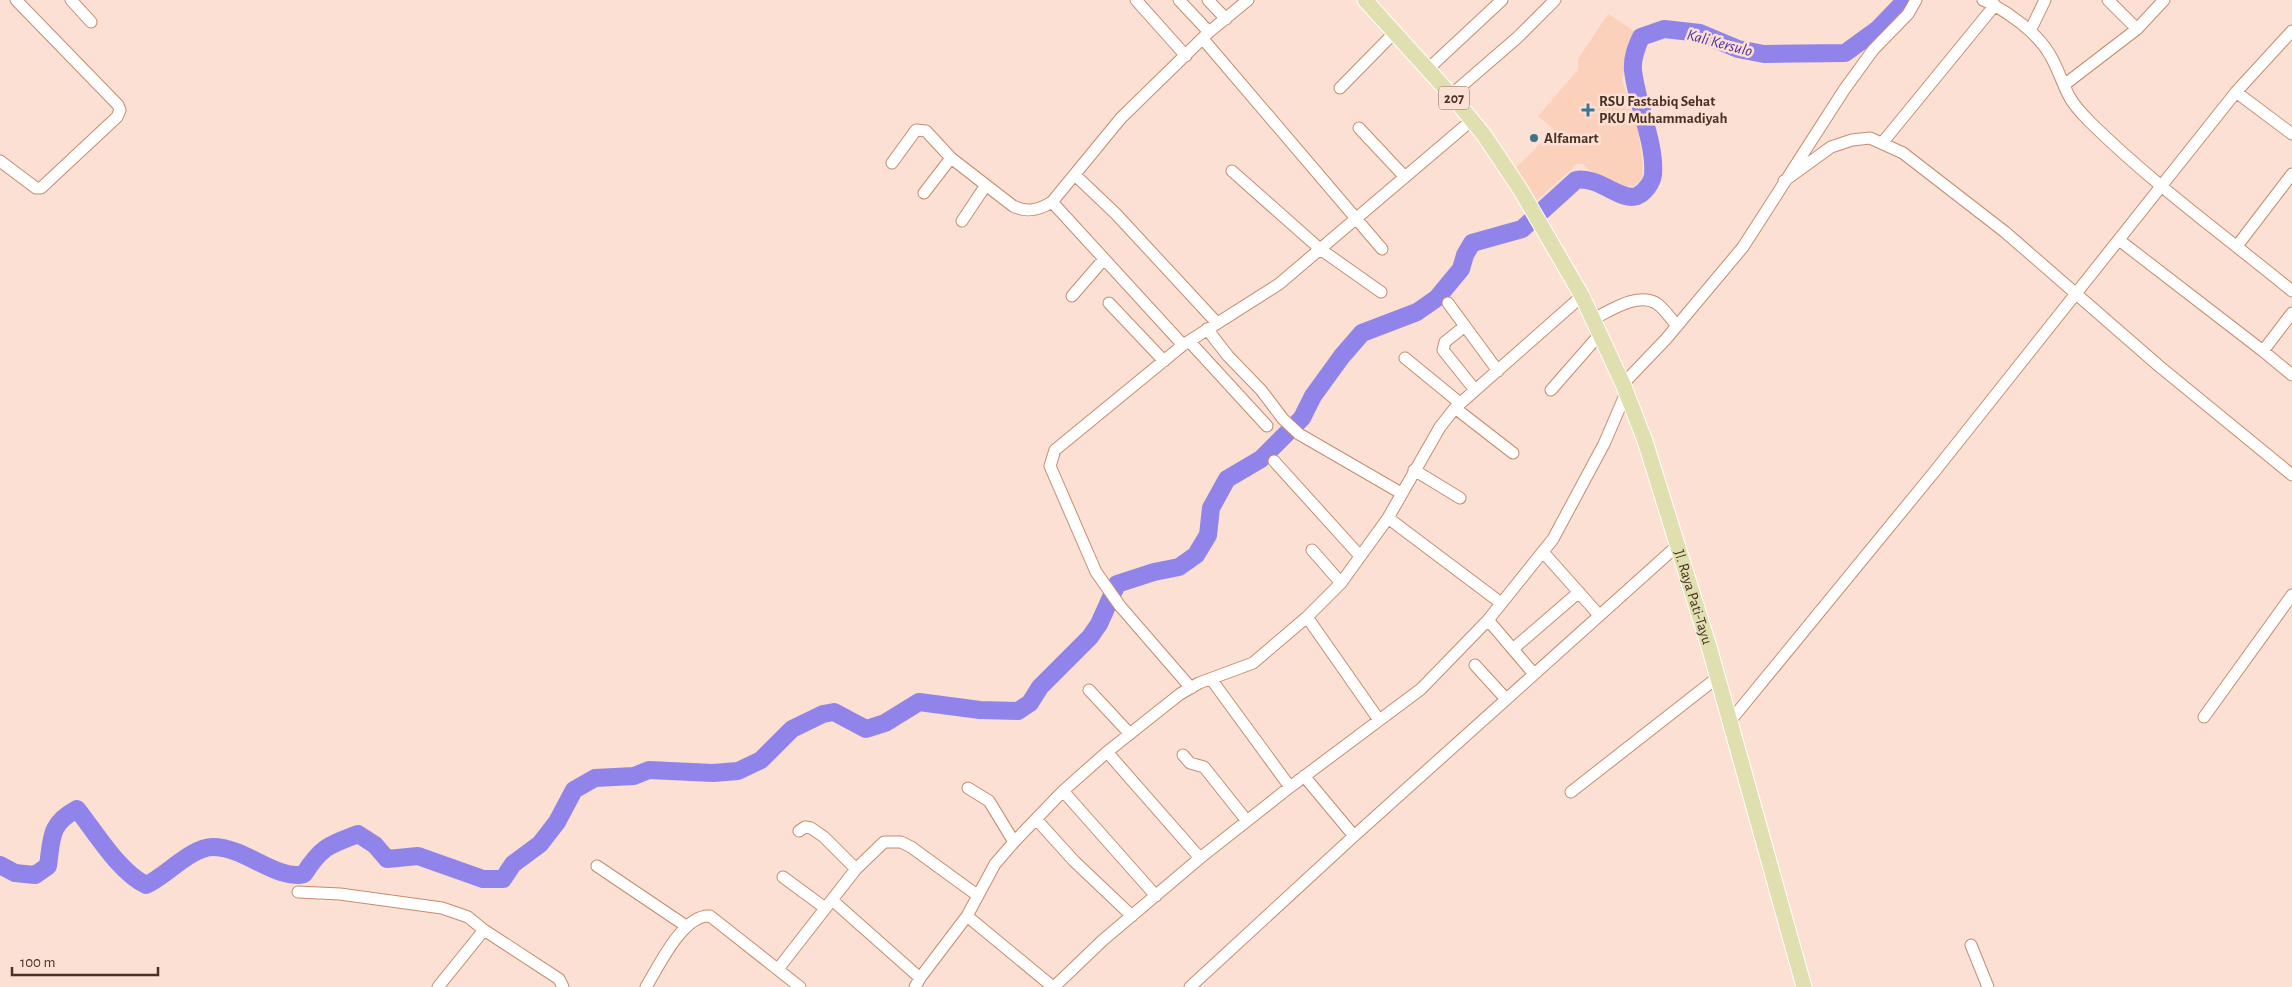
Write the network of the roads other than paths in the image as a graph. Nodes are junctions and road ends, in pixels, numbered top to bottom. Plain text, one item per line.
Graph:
1 (16, 0) edge
2 (71, 0) edge
3 (1136, 0) edge
4 (1179, 0) edge
5 (1208, 0) edge
6 (1248, 0) edge
7 (1366, 0) edge
8 (1502, 0) edge
9 (1555, 0) edge
10 (1916, 0) edge
11 (1983, 0) edge
12 (2046, 0) edge
13 (2108, 0) edge
14 (2164, 0) edge
15 (1995, 5) junction
16 (1226, 20) junction
17 (91, 22) dead end
18 (2137, 29) junction
19 (2030, 31) junction
20 (2292, 31) edge
21 (1395, 32) junction
22 (1206, 36) junction
23 (1186, 56) junction
24 (1428, 69) junction
25 (2064, 85) junction
26 (1340, 88) dead end
27 (2236, 92) junction
28 (1452, 95) junction
29 (1472, 120) junction
30 (1359, 128) dead end
31 (2292, 134) edge
32 (1883, 142) junction
33 (951, 158) junction
34 (0, 161) edge
35 (892, 163) dead end
36 (1232, 171) dead end
37 (2292, 174) edge
38 (1074, 175) junction
39 (1404, 176) junction
40 (1784, 181) junction
41 (986, 186) junction
42 (2163, 186) junction
43 (924, 193) dead end
44 (1052, 202) junction
45 (1354, 218) junction
46 (962, 220) dead end
47 (2119, 240) junction
48 (2237, 246) junction
49 (1320, 249) junction
50 (1382, 249) dead end
51 (1104, 259) junction
52 (1381, 292) dead end
53 (2292, 292) edge
54 (2076, 294) junction
55 (1072, 296) dead end
56 (1582, 296) junction
57 (1109, 303) dead end
58 (1448, 303) dead end
59 (2292, 313) edge
60 (1593, 319) junction
61 (1212, 326) junction
62 (1465, 326) junction
63 (1677, 326) junction
64 (1600, 334) junction
65 (1186, 343) junction
66 (2263, 351) junction
67 (1405, 358) dead end
68 (1164, 360) junction
69 (1498, 371) junction
70 (2292, 375) edge
71 (1624, 388) junction
72 (1476, 390) junction
73 (1551, 390) dead end
74 (1457, 406) junction
75 (1267, 426) dead end
76 (1513, 453) dead end
77 (1274, 462) dead end
78 (1414, 470) junction
79 (2292, 476) edge
80 (1401, 493) junction
81 (1460, 498) dead end
82 (1388, 518) junction
83 (1678, 545) junction
84 (1312, 550) dead end
85 (1543, 552) junction
86 (1360, 556) junction
87 (1341, 583) junction
88 (1578, 592) junction
89 (2292, 595) edge
90 (1501, 603) junction
91 (1599, 615) junction
92 (1307, 617) junction
93 (1488, 620) junction
94 (1513, 649) junction
95 (1474, 665) dead end
96 (1534, 674) junction
97 (1718, 677) junction
98 (1211, 679) junction
99 (1191, 688) junction
100 (1089, 690) dead end
101 (1506, 700) junction
102 (2204, 717) dead end
103 (1379, 720) junction
104 (1731, 720) junction
105 (1130, 734) junction
106 (1107, 752) junction
107 (1183, 755) dead end
108 (1304, 776) junction
109 (1290, 787) junction
110 (968, 788) dead end
111 (1063, 792) junction
112 (1571, 792) dead end
113 (1036, 819) junction
114 (1247, 820) junction
115 (799, 831) dead end
116 (1354, 836) junction
117 (1014, 842) junction
118 (1200, 858) junction
119 (597, 866) dead end
120 (856, 869) junction
121 (783, 877) dead end
122 (298, 892) dead end
123 (977, 895) junction
124 (1156, 896) junction
125 (828, 904) junction
126 (967, 916) junction
127 (1132, 916) junction
128 (686, 926) junction
129 (484, 930) junction
130 (1971, 945) dead end
131 (778, 969) junction
132 (917, 982) edge
133 (438, 987) edge
134 (563, 987) edge
135 (646, 987) edge
136 (800, 987) edge
137 (1054, 987) edge
138 (1190, 987) edge
139 (1804, 987) edge
140 (1988, 987) edge

1 - 34 street
2 - 17 street
3 - 23 street
4 - 22 street
5 - 16 street
6 - 16 street
7 - 21 main road, 207
8 - 24 street
9 - 28 street
10 - 40 street
11 - 15 street
12 - 19 street
13 - 18 street
14 - 18 street
15 - 19 street
15 - 32 street
16 - 22 street
18 - 25 street
19 - 25 street
20 - 27 street
21 - 24 main road, 207
21 - 26 street
22 - 23 street
22 - 45 street
23 - 38 street
24 - 28 main road, 207
25 - 42 street
27 - 31 street
27 - 42 street
28 - 29 main road, 207
29 - 39 street
29 - 56 main road, Jl. Raya Pati-Tayu / 207
30 - 39 street
32 - 40 street
32 - 54 street
33 - 35 street
33 - 41 street
33 - 43 street
36 - 49 street
37 - 48 street
38 - 44 street
38 - 61 street
39 - 45 street
40 - 63 street
41 - 44 street
41 - 46 street
42 - 47 street
42 - 48 street
44 - 51 street
45 - 49 street
45 - 50 street
47 - 54 street
47 - 66 street
48 - 53 street
49 - 52 street
49 - 61 street
51 - 55 street
51 - 65 street
54 - 79 street
54 - 104 street
56 - 60 main road, Jl. Raya Pati-Tayu
56 - 69 street
57 - 68 street
58 - 62 street
59 - 66 street
60 - 63 street
60 - 64 main road, Jl. Raya Pati-Tayu
61 - 65 street
61 - 80 street
62 - 69 street
62 - 72 street
63 - 71 street
64 - 71 main road, Jl. Raya Pati-Tayu
64 - 73 street
65 - 68 street
65 - 75 street
66 - 70 street
67 - 74 street
68 - 99 street
69 - 72 street
71 - 83 main road, Jl. Raya Pati-Tayu
71 - 85 street
72 - 74 street
74 - 76 street
74 - 78 street
77 - 86 street
78 - 80 street
78 - 81 street
80 - 82 street
82 - 86 street
82 - 90 street
83 - 91 street
83 - 97 main road, Jl. Raya Pati-Tayu
84 - 87 street
85 - 88 street
85 - 90 street
86 - 87 street
87 - 92 street
88 - 91 street
88 - 94 street
89 - 102 street
90 - 93 street
91 - 96 street
92 - 98 street
92 - 103 street
93 - 94 street
93 - 103 street
94 - 96 street
95 - 101 street
96 - 101 street
97 - 104 main road, Jl. Raya Pati-Tayu
97 - 112 street
98 - 99 street
98 - 109 street
99 - 105 street
100 - 105 street
101 - 116 street
103 - 108 street
104 - 139 main road, Jl. Raya Pati-Tayu
105 - 106 street
106 - 111 street
106 - 118 street
107 - 114 street
108 - 109 street
108 - 116 street
109 - 114 street
110 - 117 street
111 - 113 street
111 - 124 street
113 - 117 street
113 - 127 street
114 - 118 street
115 - 120 street
116 - 138 street
117 - 123 street
118 - 124 street
119 - 128 street
120 - 123 street
120 - 125 street
121 - 125 street
122 - 129 street
123 - 126 street
124 - 127 street
125 - 131 street
125 - 132 street
126 - 132 street
126 - 137 street
127 - 137 street
128 - 131 street
128 - 135 street
129 - 133 street
129 - 134 street
130 - 140 street
131 - 136 street

